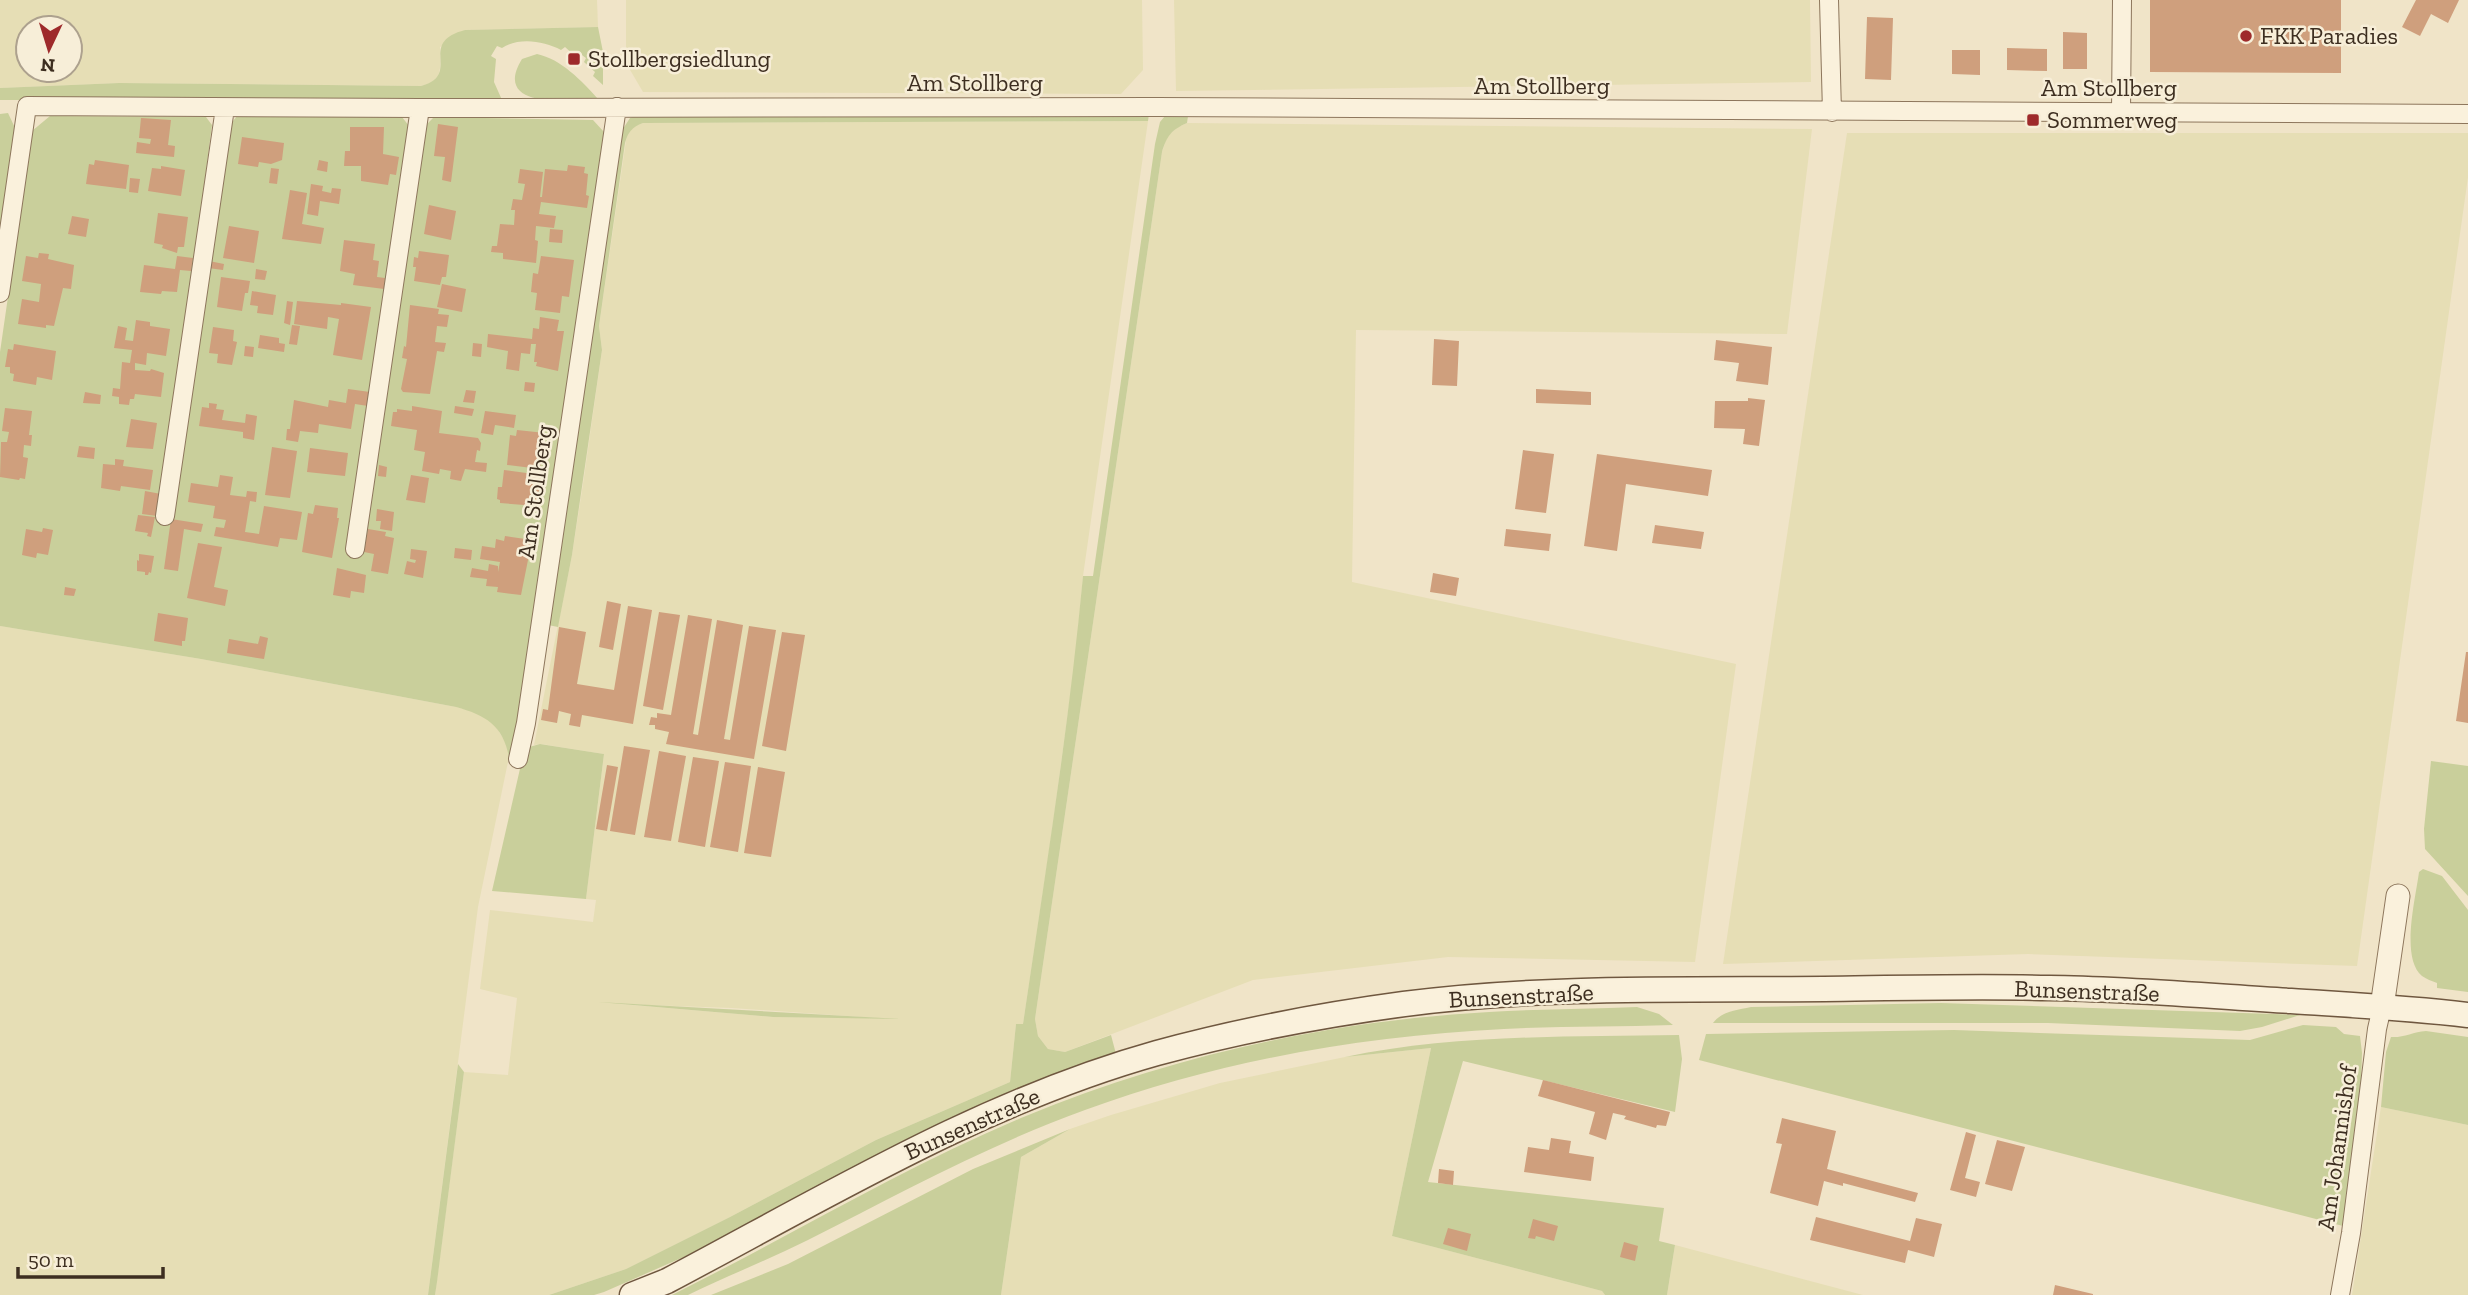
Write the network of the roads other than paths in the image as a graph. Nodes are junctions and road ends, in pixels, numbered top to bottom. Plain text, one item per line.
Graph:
1 (1829, 0) edge
2 (2122, 0) edge
3 (617, 107) junction
4 (225, 108) junction
5 (420, 108) junction
6 (1832, 112) junction
7 (2121, 112) junction
8 (2468, 114) edge
9 (0, 293) edge
10 (165, 516) dead end
11 (355, 549) dead end
12 (518, 759) dead end
13 (2398, 896) dead end
14 (2382, 1007) junction
15 (2468, 1015) edge
16 (632, 1295) edge
17 (2340, 1295) edge

1 - 6 street
2 - 7 street
3 - 5 street, Am Stollberg
3 - 6 street, Am Stollberg
3 - 12 street, Am Stollberg
4 - 5 street, Am Stollberg
4 - 9 street, Am Stollberg
4 - 10 street
5 - 11 street
6 - 7 street, Am Stollberg
7 - 8 street, Am Stollberg
13 - 14 street
14 - 15 main road, Bunsenstraße
14 - 16 main road, Bunsenstraße
14 - 17 street, Am Johannishof

